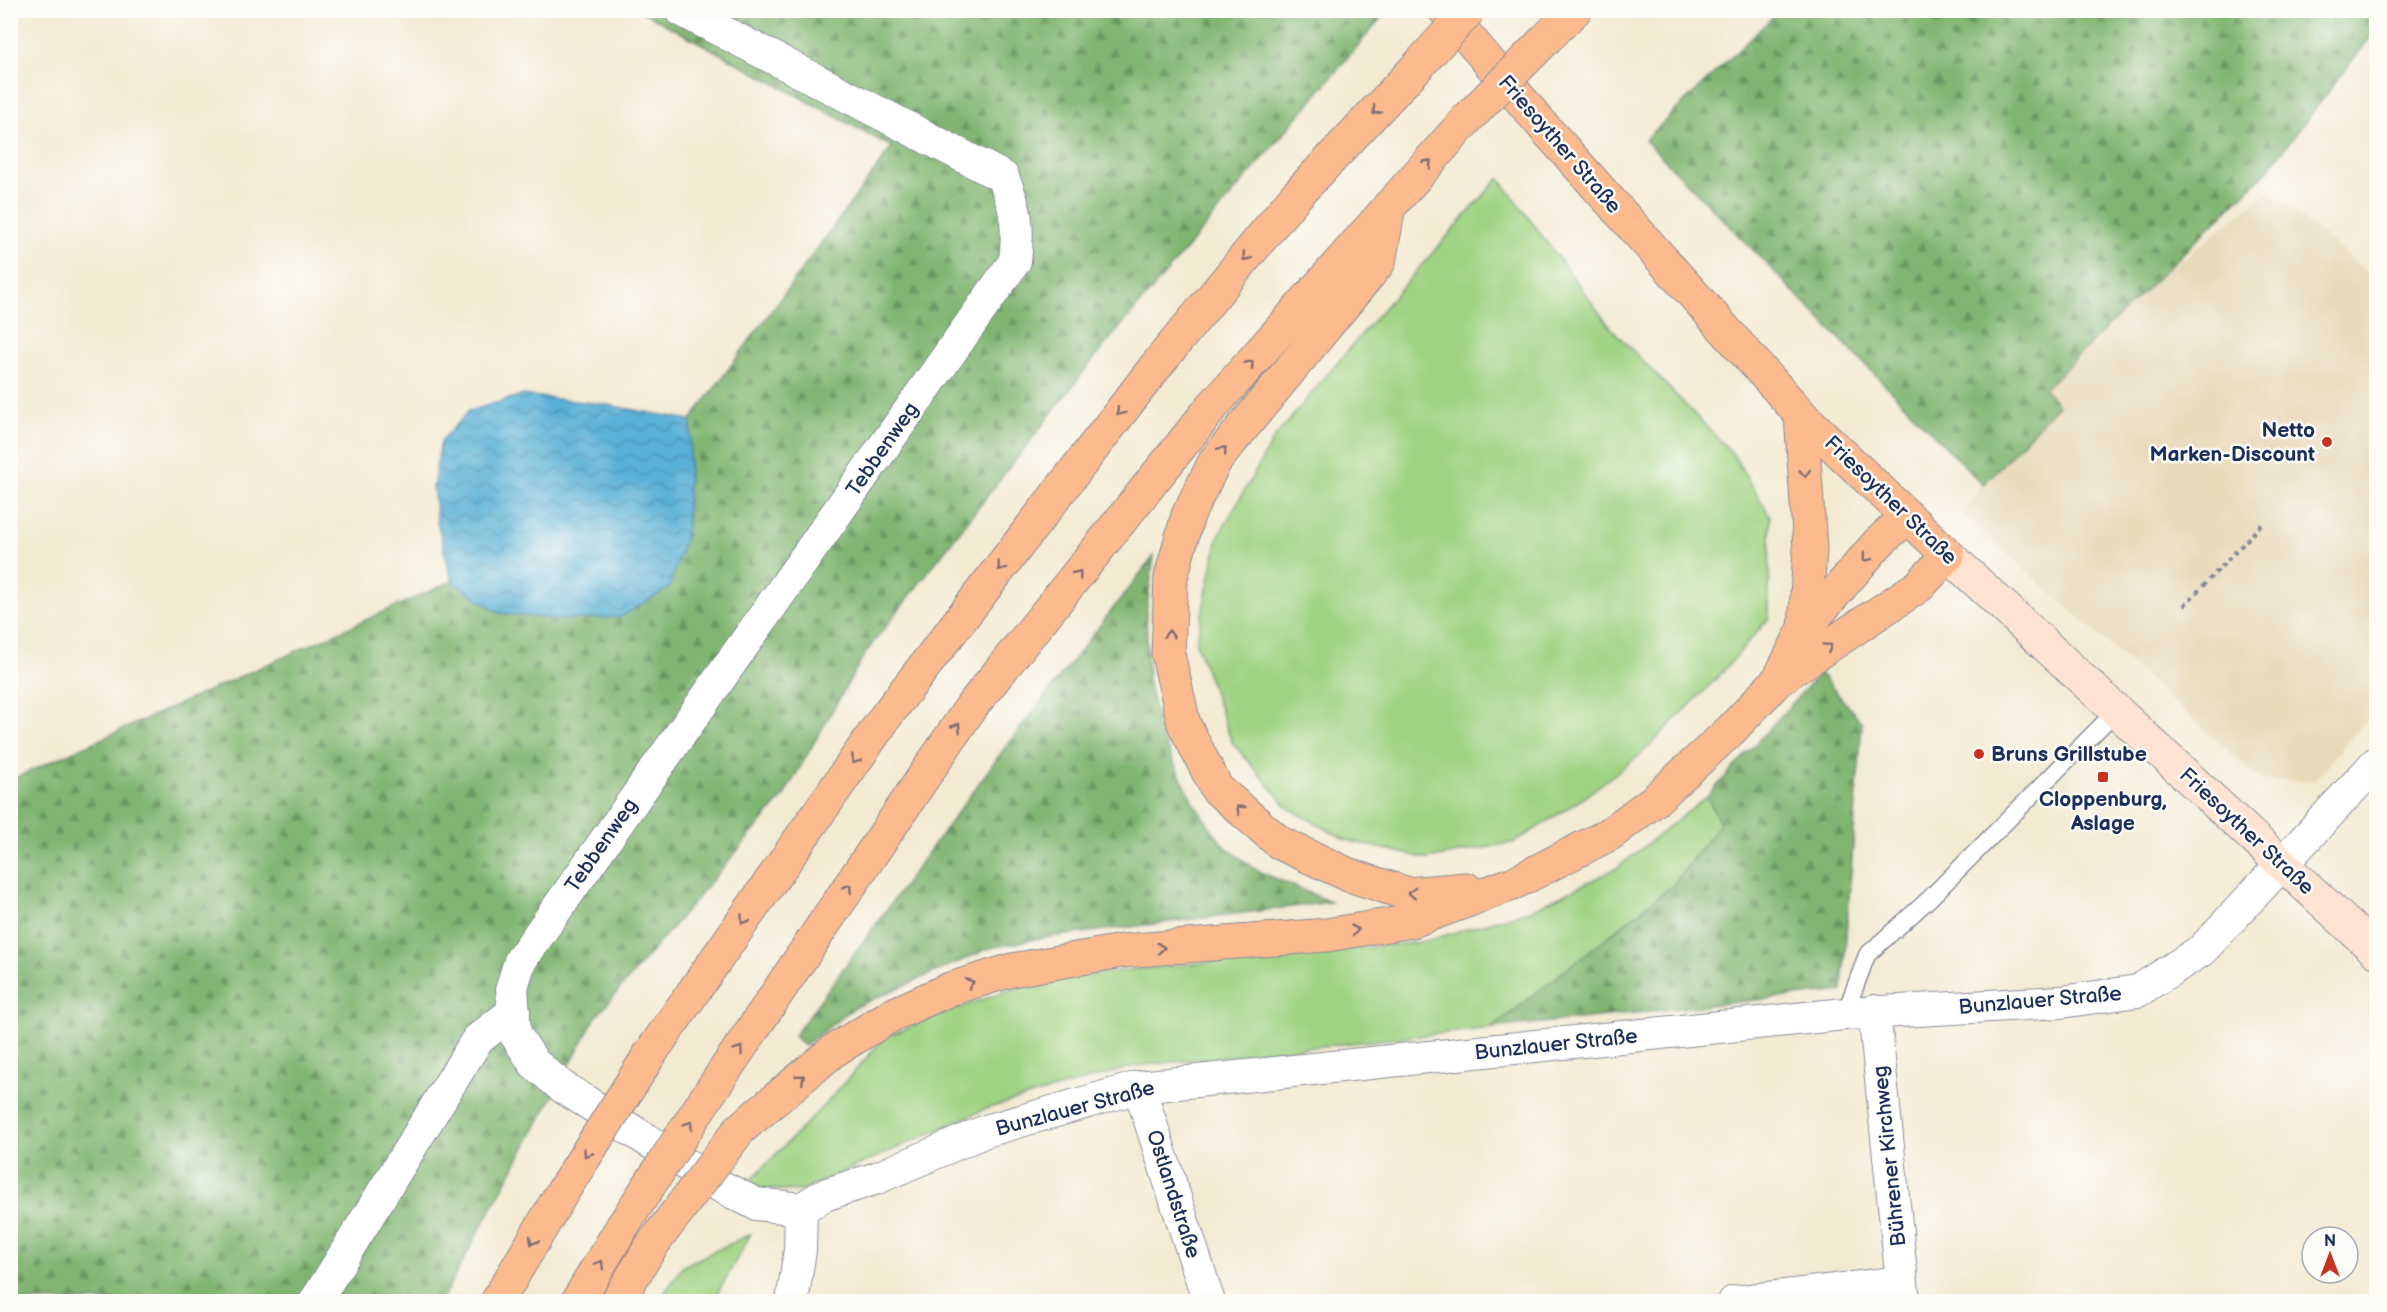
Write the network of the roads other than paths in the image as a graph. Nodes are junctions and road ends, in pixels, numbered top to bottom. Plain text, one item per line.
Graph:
1 (681, 10) edge
2 (1445, 10) edge
3 (1469, 10) edge
4 (1575, 10) edge
5 (1389, 206) junction
6 (1801, 415) junction
7 (1907, 517) junction
8 (1948, 555) junction
9 (1805, 628) junction
10 (1779, 679) junction
11 (2116, 711) junction
12 (2376, 763) edge
13 (2283, 864) junction
14 (1512, 884) junction
15 (2376, 951) edge
16 (514, 1011) junction
17 (1860, 1012) junction
18 (1139, 1087) junction
19 (801, 1209) junction
20 (1903, 1292) edge
21 (315, 1302) edge
22 (497, 1302) edge
23 (577, 1302) edge
24 (617, 1302) edge
25 (792, 1302) edge
26 (1209, 1302) edge
27 (1734, 1302) edge

1 - 16 street, Tebbenweg
2 - 6 main road, Friesoyther Straße
3 -> 22 main road, bridge
5 -> 4 main road, bridge
14 -> 5 main road
23 -> 5 main road, bridge
6 - 7 main road, Friesoyther Straße
6 -> 9 main road
7 - 8 main road, Friesoyther Straße
7 -> 9 main road
10 -> 8 main road
8 - 11 street, Friesoyther Straße
9 - 10 main road
10 - 14 main road
11 - 13 street, Friesoyther Straße
11 - 17 lane
12 - 13 street, Bunzlauer Straße
13 - 15 street, Friesoyther Straße
13 - 17 street, Bunzlauer Straße
24 -> 14 main road, bridge
16 - 19 street, Tebbenweg
16 - 21 street
17 - 18 street, Bunzlauer Straße
17 - 20 street, Bührener Kirchweg
18 - 19 street, Bunzlauer Straße
18 - 26 street, Ostlandstraße
19 - 25 street
20 - 27 street

